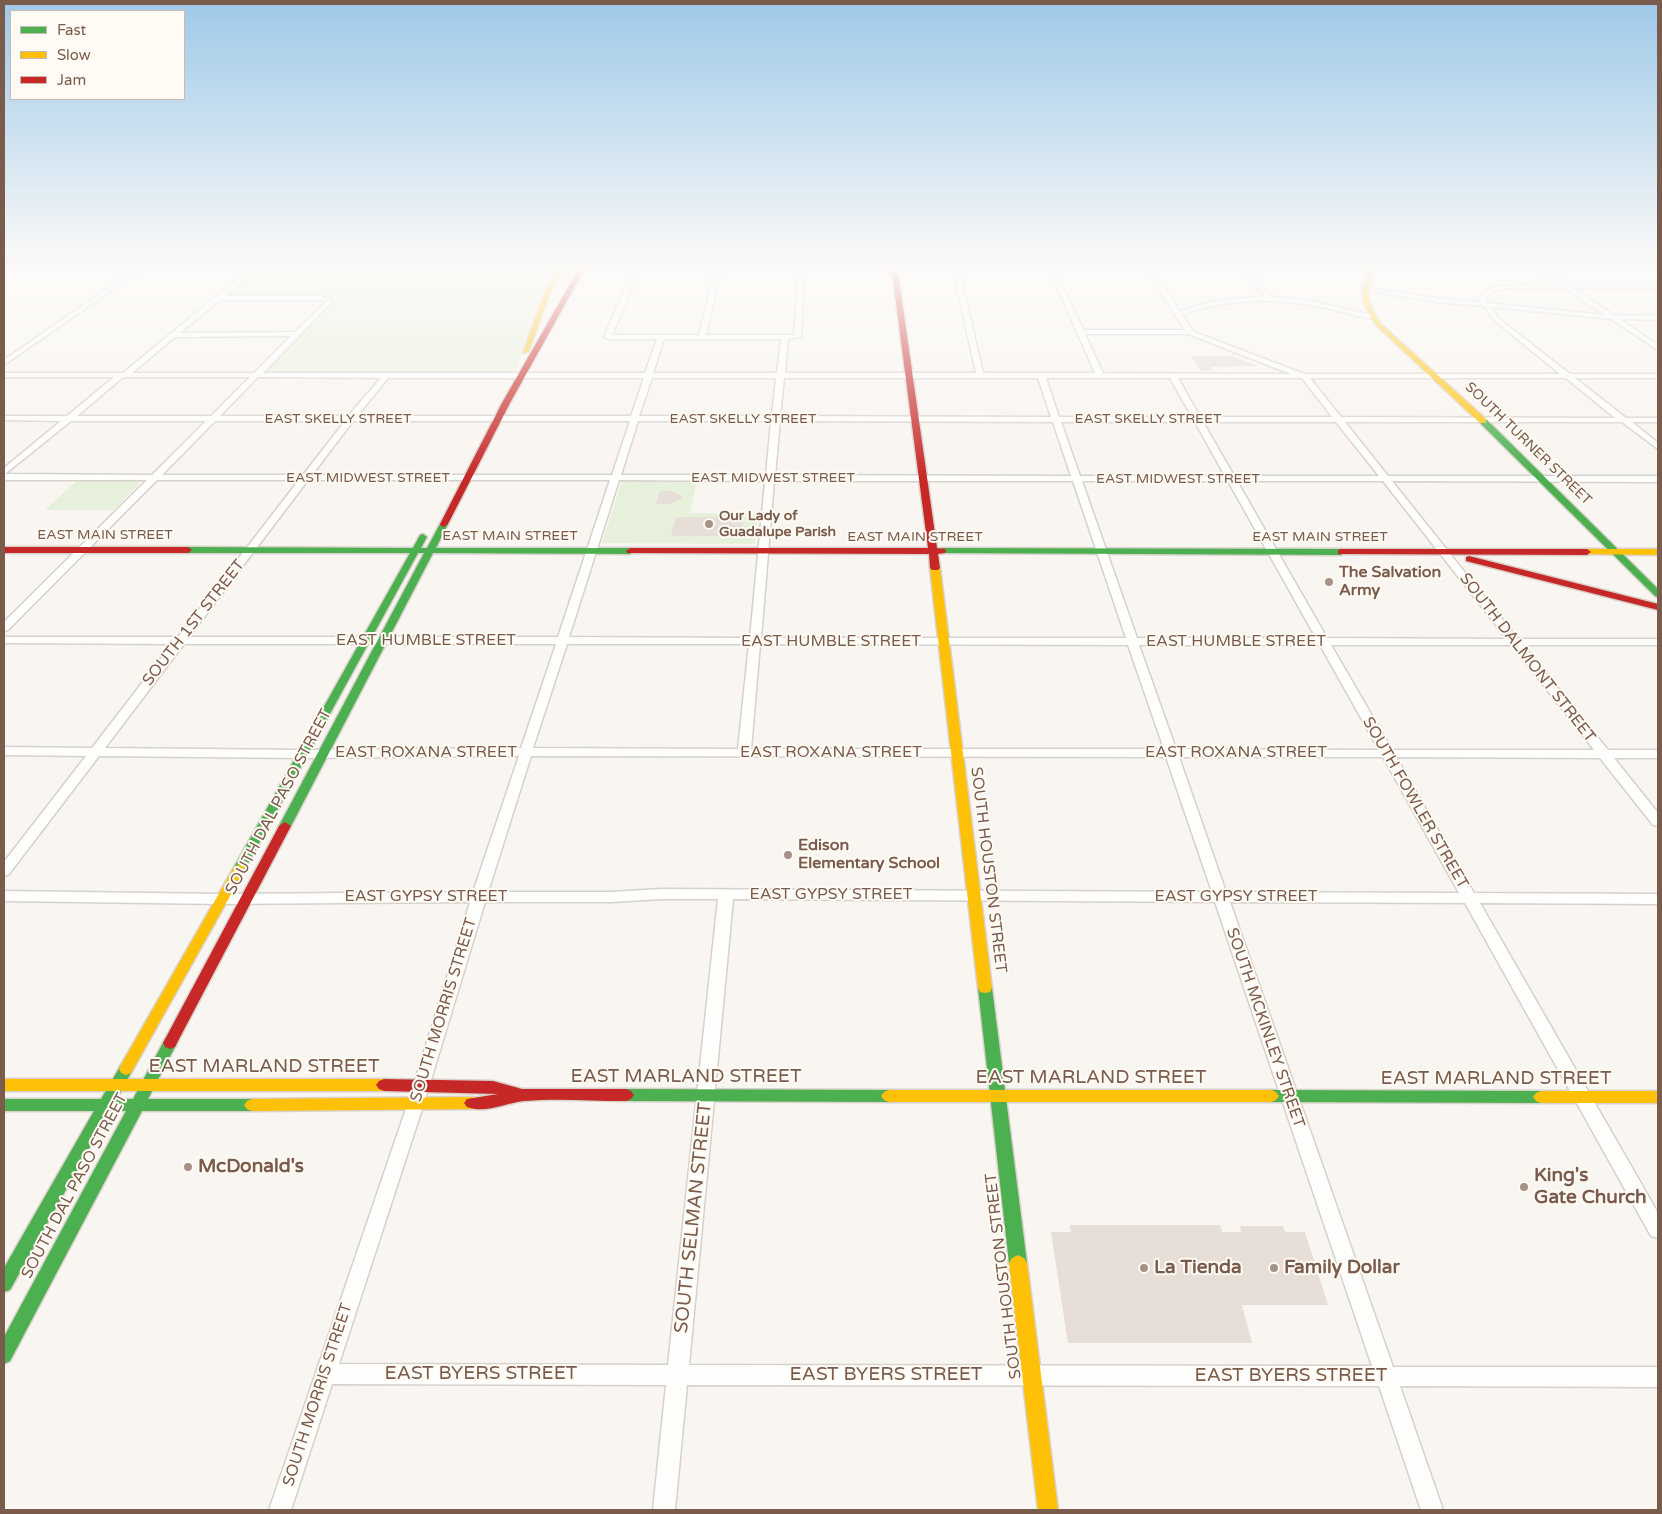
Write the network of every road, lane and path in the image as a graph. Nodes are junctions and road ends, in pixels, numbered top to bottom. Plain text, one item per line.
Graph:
1 (44, 336) edge
2 (175, 336) edge
3 (296, 336) edge
4 (532, 336) edge
5 (542, 336) edge
6 (609, 336) edge
7 (797, 336) edge
8 (903, 336) edge
9 (971, 336) edge
10 (1082, 336) edge
11 (1199, 336) edge
12 (1390, 336) edge
13 (1516, 336) edge
14 (1639, 336) edge
15 (661, 337) junction
16 (702, 337) joint
17 (785, 337) junction
18 (1658, 348) edge
19 (4, 364) edge
20 (4, 375) edge
21 (518, 375) junction
22 (648, 375) junction
23 (781, 375) junction
24 (908, 375) junction
25 (1041, 375) junction
26 (1100, 375) junction
27 (1172, 375) junction
28 (122, 376) junction
29 (385, 376) junction
30 (980, 376) junction
31 (1304, 376) junction
32 (1435, 376) junction
33 (1566, 376) junction
34 (1658, 376) edge
35 (256, 377) junction
36 (4, 418) edge
37 (69, 418) junction
38 (212, 418) junction
39 (351, 418) junction
40 (494, 419) junction
41 (776, 419) junction
42 (915, 419) junction
43 (1056, 419) junction
44 (1197, 419) junction
45 (634, 420) junction
46 (1339, 420) junction
47 (1482, 420) junction
48 (1626, 420) junction
49 (1658, 420) edge
50 (1658, 447) edge
51 (4, 472) edge
52 (4, 477) edge
53 (154, 477) junction
54 (306, 477) junction
55 (455, 478) junction
56 (468, 478) junction
57 (614, 478) junction
58 (770, 478) junction
59 (924, 478) junction
60 (1076, 479) junction
61 (1231, 479) junction
62 (1384, 479) junction
63 (1542, 479) junction
64 (1658, 479) edge
65 (442, 502) dead end
66 (428, 526) dead end
67 (4, 550) edge
68 (81, 550) junction
69 (250, 550) junction
70 (415, 550) junction
71 (430, 550) junction
72 (591, 551) junction
73 (761, 552) junction
74 (933, 552) junction
75 (1102, 552) junction
76 (1273, 552) junction
77 (1616, 552) junction
78 (1658, 552) edge
79 (1444, 553) junction
80 (1658, 594) edge
81 (1658, 607) edge
82 (4, 628) edge
83 (4, 640) edge
84 (181, 640) junction
85 (562, 641) junction
86 (365, 642) junction
87 (383, 642) junction
88 (756, 642) junction
89 (943, 642) junction
90 (1132, 642) junction
91 (1323, 642) junction
92 (1514, 642) junction
93 (1658, 642) edge
94 (4, 751) edge
95 (95, 752) junction
96 (526, 752) junction
97 (323, 753) junction
98 (744, 753) junction
99 (957, 753) junction
100 (1171, 753) junction
101 (302, 754) junction
102 (1387, 754) junction
103 (1604, 754) junction
104 (1658, 754) edge
105 (1658, 822) edge
106 (4, 871) edge
107 (726, 895) junction
108 (4, 896) edge
109 (975, 896) junction
110 (479, 897) junction
111 (1220, 897) junction
112 (1470, 898) junction
113 (222, 899) junction
114 (245, 899) junction
115 (1658, 899) edge
116 (4, 1084) edge
117 (116, 1084) junction
118 (149, 1084) junction
119 (421, 1085) junction
120 (524, 1095) junction
121 (707, 1095) junction
122 (999, 1095) junction
123 (1288, 1096) junction
124 (1582, 1096) junction
125 (1658, 1097) edge
126 (416, 1103) junction
127 (4, 1105) edge
128 (105, 1105) junction
129 (137, 1105) junction
130 (1658, 1230) edge
131 (4, 1284) edge
132 (4, 1355) edge
133 (324, 1374) junction
134 (678, 1374) junction
135 (1033, 1375) junction
136 (1386, 1376) junction
137 (1658, 1377) edge
138 (280, 1510) edge
139 (664, 1510) edge
140 (1048, 1510) edge
141 (1432, 1510) edge

1 - 19 street
2 - 28 street
3 - 35 street
4 - 21 main road, SOUTH DAL PASO STREET
5 - 21 main road, SOUTH DAL PASO STREET
6 - 15 street
7 - 17 street
8 - 24 main road, SOUTH HOUSTON STREET
9 - 30 street
10 - 26 street
11 - 31 street
12 - 32 main road, SOUTH TURNER STREET
13 - 33 street
14 - 18 street
15 - 16 street
15 - 22 street, SOUTH MORRIS STREET
16 - 17 street
17 - 23 street
20 - 28 street
21 - 22 street
21 - 29 street
21 - 40 main road, SOUTH DAL PASO STREET
22 - 23 street
22 - 45 street, SOUTH MORRIS STREET
23 - 24 street
23 - 41 street
24 - 30 street
24 - 42 main road, SOUTH HOUSTON STREET
25 - 26 street
25 - 30 street
25 - 43 street, SOUTH MCKINLEY STREET
26 - 27 street
27 - 31 street
27 - 44 street, SOUTH FOWLER STREET
28 - 35 street
28 - 37 street
29 - 35 street
29 - 39 street, SOUTH 1ST STREET
31 - 32 street
31 - 46 street, SOUTH DALMONT STREET
32 - 33 street
32 - 47 main road, SOUTH TURNER STREET
33 - 34 street
33 - 48 street
35 - 38 street
36 - 37 street, EAST SKELLY STREET
37 - 38 street, EAST SKELLY STREET
37 - 51 street
38 - 39 street, EAST SKELLY STREET
38 - 53 street
39 - 40 street, EAST SKELLY STREET
39 - 54 street, SOUTH 1ST STREET
40 - 45 street, EAST SKELLY STREET
40 - 55 main road, SOUTH DAL PASO STREET
40 - 56 main road, SOUTH DAL PASO STREET
41 - 42 street, EAST SKELLY STREET
41 - 45 street, EAST SKELLY STREET
41 - 58 street
42 - 43 street, EAST SKELLY STREET
42 - 59 main road, SOUTH HOUSTON STREET
43 - 44 street, EAST SKELLY STREET
43 - 60 street, SOUTH MCKINLEY STREET
44 - 46 street, EAST SKELLY STREET
44 - 61 street, SOUTH FOWLER STREET
45 - 57 street, SOUTH MORRIS STREET
46 - 47 street, EAST SKELLY STREET
46 - 62 street, SOUTH DALMONT STREET
47 - 48 street, EAST SKELLY STREET
47 - 63 main road, SOUTH TURNER STREET
48 - 49 street, EAST SKELLY STREET
48 - 50 street
52 - 53 street, EAST MIDWEST STREET
53 - 54 street, EAST MIDWEST STREET
53 - 68 street
54 - 55 street, EAST MIDWEST STREET
54 - 69 street, SOUTH 1ST STREET
55 - 56 street, EAST MIDWEST STREET
55 - 65 main road, SOUTH DAL PASO STREET
56 - 57 street, EAST MIDWEST STREET
56 - 71 main road, SOUTH DAL PASO STREET
57 - 58 street, EAST MIDWEST STREET
57 - 72 street, SOUTH MORRIS STREET
58 - 59 street, EAST MIDWEST STREET
58 - 73 street
59 - 60 street, EAST MIDWEST STREET
59 - 74 main road, SOUTH HOUSTON STREET
60 - 61 street, EAST MIDWEST STREET
60 - 75 street, SOUTH MCKINLEY STREET
61 - 62 street, EAST MIDWEST STREET
61 - 76 street, SOUTH FOWLER STREET
62 - 63 street, EAST MIDWEST STREET
62 - 79 street, SOUTH DALMONT STREET
63 - 64 street, EAST MIDWEST STREET
63 - 77 main road, SOUTH TURNER STREET
66 - 70 main road, SOUTH DAL PASO STREET
67 - 68 main road, EAST MAIN STREET
68 - 69 main road, EAST MAIN STREET
68 - 82 street
69 - 70 main road, EAST MAIN STREET
69 - 84 street, SOUTH 1ST STREET
70 - 71 main road, EAST MAIN STREET
70 - 86 main road, SOUTH DAL PASO STREET
71 - 72 main road, EAST MAIN STREET
71 - 87 main road, SOUTH DAL PASO STREET
72 - 73 main road, EAST MAIN STREET
72 - 85 street, SOUTH MORRIS STREET
73 - 74 main road, EAST MAIN STREET
73 - 88 street
74 - 75 main road, EAST MAIN STREET
74 - 89 main road, SOUTH HOUSTON STREET
75 - 76 main road, EAST MAIN STREET
75 - 90 street, SOUTH MCKINLEY STREET
76 - 79 main road, EAST MAIN STREET
76 - 91 street, SOUTH FOWLER STREET
77 - 78 main road, EAST MAIN STREET
77 - 79 main road, EAST MAIN STREET
77 - 80 main road, SOUTH TURNER STREET
79 - 81 main road
79 - 92 street, SOUTH DALMONT STREET
83 - 84 street, EAST HUMBLE STREET
84 - 86 street, EAST HUMBLE STREET
84 - 95 street, SOUTH 1ST STREET
85 - 87 street, EAST HUMBLE STREET
85 - 88 street, EAST HUMBLE STREET
85 - 96 street, SOUTH MORRIS STREET
86 - 87 street, EAST HUMBLE STREET
86 - 101 main road, SOUTH DAL PASO STREET
87 - 97 main road, SOUTH DAL PASO STREET
88 - 89 street, EAST HUMBLE STREET
88 - 98 street
89 - 90 street, EAST HUMBLE STREET
89 - 99 main road, SOUTH HOUSTON STREET
90 - 91 street, EAST HUMBLE STREET
90 - 100 street, SOUTH MCKINLEY STREET
91 - 92 street, EAST HUMBLE STREET
91 - 102 street, SOUTH FOWLER STREET
92 - 93 street, EAST HUMBLE STREET
92 - 103 street, SOUTH DALMONT STREET
94 - 95 street, EAST ROXANA STREET
95 - 101 street, EAST ROXANA STREET
95 - 106 street, SOUTH 1ST STREET
96 - 97 street, EAST ROXANA STREET
96 - 98 street, EAST ROXANA STREET
96 - 110 street, SOUTH MORRIS STREET
97 - 101 street, EAST ROXANA STREET
97 - 114 main road, SOUTH DAL PASO STREET
98 - 99 street, EAST ROXANA STREET
99 - 100 street, EAST ROXANA STREET
99 - 109 main road, SOUTH HOUSTON STREET
100 - 102 street, EAST ROXANA STREET
100 - 111 street, SOUTH MCKINLEY STREET
101 - 113 main road, SOUTH DAL PASO STREET
102 - 103 street, EAST ROXANA STREET
102 - 112 street, SOUTH FOWLER STREET
103 - 104 street, EAST ROXANA STREET
103 - 105 street, SOUTH DALMONT STREET
107 - 109 street, EAST GYPSY STREET
107 - 110 street, EAST GYPSY STREET
107 - 121 street, SOUTH SELMAN STREET
108 - 113 street, EAST GYPSY STREET
109 - 111 street, EAST GYPSY STREET
109 - 122 main road, SOUTH HOUSTON STREET
110 - 114 street, EAST GYPSY STREET
110 - 119 street, SOUTH MORRIS STREET
111 - 112 street, EAST GYPSY STREET
111 - 123 street, SOUTH MCKINLEY STREET
112 - 115 street, EAST GYPSY STREET
112 - 124 street, SOUTH FOWLER STREET
113 - 114 street, EAST GYPSY STREET
113 - 117 main road, SOUTH DAL PASO STREET
114 - 118 main road, SOUTH DAL PASO STREET
116 - 117 main road, EAST MARLAND STREET
117 - 118 main road, EAST MARLAND STREET
117 - 128 main road, SOUTH DAL PASO STREET
118 - 119 main road, EAST MARLAND STREET
118 - 129 main road, SOUTH DAL PASO STREET
119 - 120 main road, EAST MARLAND STREET
119 - 126 street, SOUTH MORRIS STREET
120 - 121 main road, EAST MARLAND STREET
120 - 126 main road, EAST MARLAND STREET
121 - 122 main road, EAST MARLAND STREET
121 - 134 street, SOUTH SELMAN STREET
122 - 123 main road, EAST MARLAND STREET
122 - 135 main road, SOUTH HOUSTON STREET
123 - 124 main road, EAST MARLAND STREET
123 - 136 street, SOUTH MCKINLEY STREET
124 - 125 main road, EAST MARLAND STREET
124 - 130 street, SOUTH FOWLER STREET
126 - 129 main road, EAST MARLAND STREET
126 - 133 street, SOUTH MORRIS STREET
127 - 128 main road, EAST MARLAND STREET
128 - 129 main road, EAST MARLAND STREET
128 - 131 main road, SOUTH DAL PASO STREET
129 - 132 main road, SOUTH DAL PASO STREET
133 - 134 street, EAST BYERS STREET
133 - 138 street, SOUTH MORRIS STREET
134 - 135 street, EAST BYERS STREET
134 - 139 street, SOUTH SELMAN STREET
135 - 136 street, EAST BYERS STREET
135 - 140 main road, SOUTH HOUSTON STREET
136 - 137 street, EAST BYERS STREET
136 - 141 street, SOUTH MCKINLEY STREET

